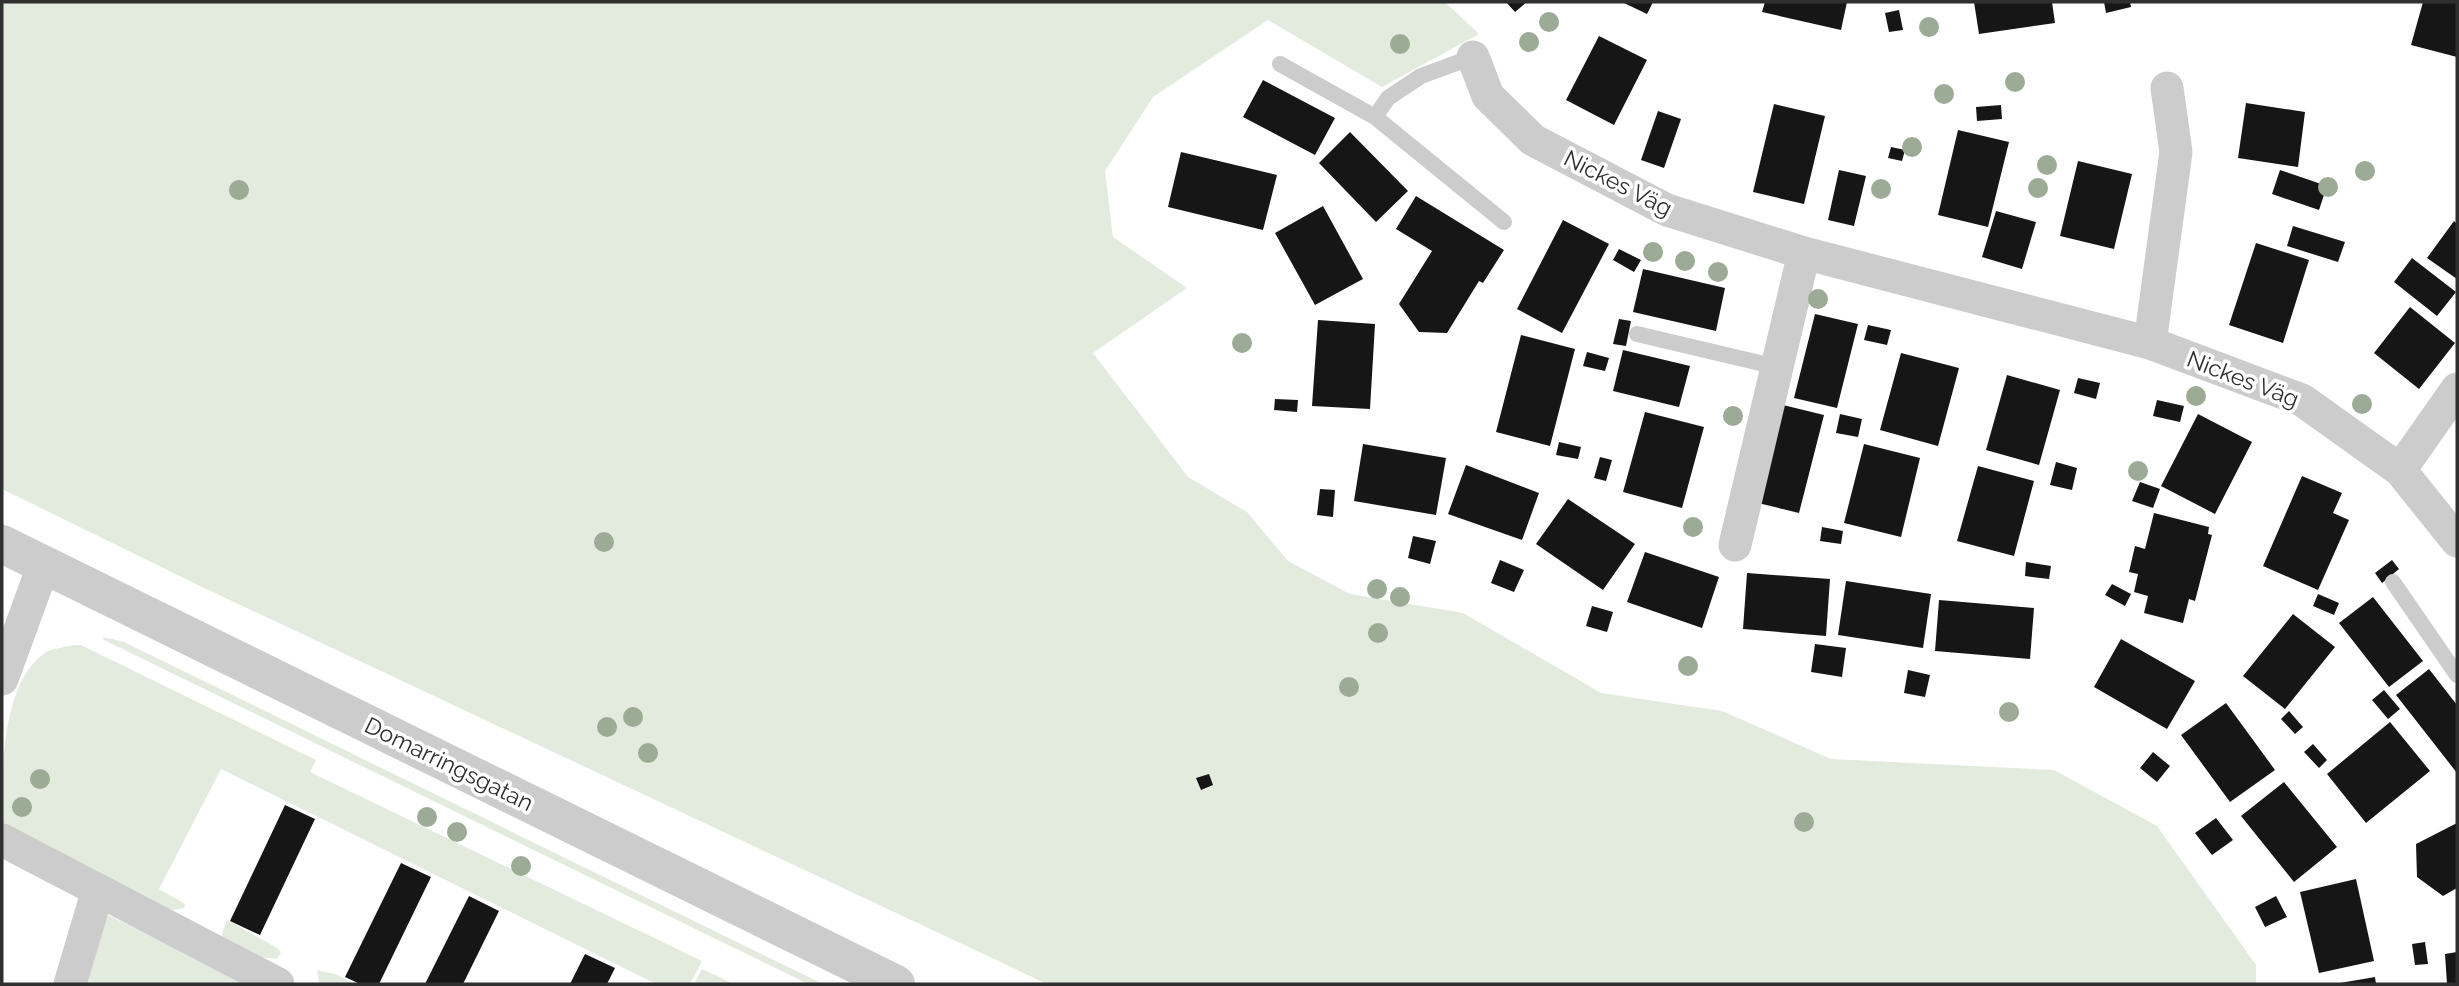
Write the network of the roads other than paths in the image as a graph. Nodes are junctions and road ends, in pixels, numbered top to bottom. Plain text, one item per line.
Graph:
1 (1473, 57) joint
2 (1280, 64) dead end
3 (2167, 88) dead end
4 (1375, 117) junction
5 (1504, 222) dead end
6 (1804, 253) junction
7 (1637, 334) dead end
8 (2150, 343) junction
9 (1777, 367) junction
10 (2457, 389) edge
11 (2400, 470) junction
12 (2457, 541) edge
13 (2, 544) edge
14 (1735, 545) dead end
15 (44, 564) junction
16 (2393, 582) dead end
17 (2457, 675) edge
18 (2, 679) edge
19 (2, 841) edge
20 (98, 890) junction
21 (70, 984) edge
22 (278, 984) edge
23 (896, 984) edge

1 - 4 lane
1 - 6 street, Nickes Väg
2 - 4 lane
3 - 8 street
4 - 5 lane
6 - 8 street, Nickes Väg
6 - 9 street
7 - 9 lane
8 - 11 street, Nickes Väg
9 - 14 street
10 - 11 street
11 - 12 street, Nickes Väg
13 - 15 street, Domarringsgatan
15 - 18 street
15 - 23 street, Domarringsgatan
16 - 17 lane
19 - 20 street
20 - 21 street
20 - 22 street

